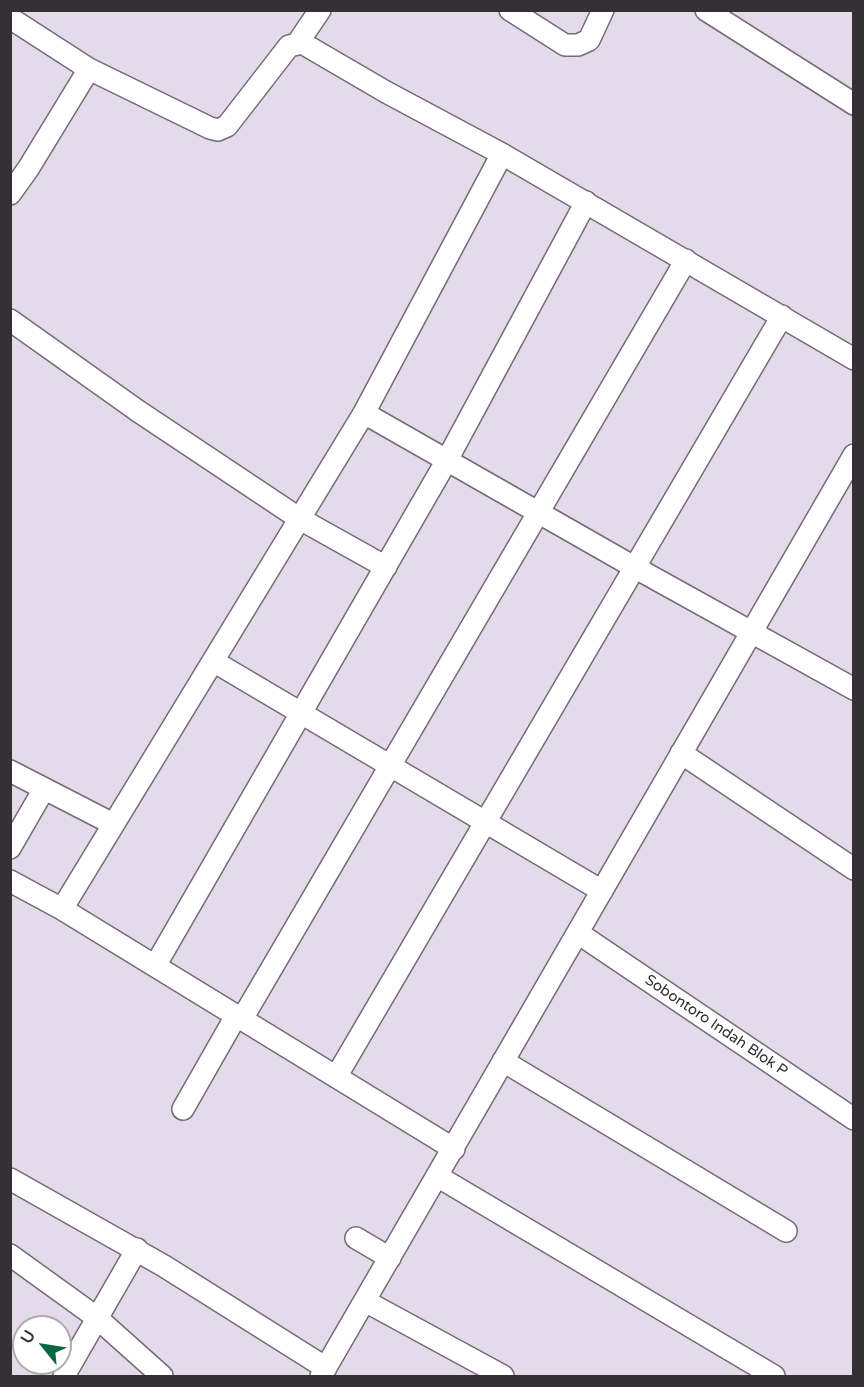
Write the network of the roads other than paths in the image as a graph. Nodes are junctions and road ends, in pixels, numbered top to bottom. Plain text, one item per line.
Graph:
1 (320, 10) edge
2 (510, 10) edge
3 (603, 10) edge
4 (706, 10) edge
5 (10, 18) edge
6 (297, 44) junction
7 (89, 69) junction
8 (854, 104) edge
9 (502, 154) junction
10 (10, 194) edge
11 (586, 202) junction
12 (686, 261) junction
13 (782, 316) junction
14 (10, 320) edge
15 (854, 359) edge
16 (364, 413) junction
17 (854, 455) edge
18 (447, 460) junction
19 (538, 513) junction
20 (300, 519) junction
21 (386, 567) junction
22 (634, 567) junction
23 (752, 632) junction
24 (213, 661) junction
25 (854, 689) edge
26 (302, 714) junction
27 (681, 753) junction
28 (390, 766) junction
29 (10, 771) edge
30 (44, 789) junction
31 (485, 822) junction
32 (113, 824) junction
33 (10, 848) edge
34 (854, 869) edge
35 (10, 881) edge
36 (602, 891) junction
37 (62, 909) junction
38 (578, 933) junction
39 (155, 966) junction
40 (239, 1018) junction
41 (503, 1061) junction
42 (336, 1077) junction
43 (183, 1109) dead end
44 (854, 1119) edge
45 (454, 1149) junction
46 (437, 1176) junction
47 (10, 1179) edge
48 (786, 1231) dead end
49 (356, 1238) dead end
50 (136, 1249) junction
51 (10, 1255) edge
52 (390, 1258) junction
53 (365, 1301) junction
54 (96, 1317) junction
55 (324, 1372) edge
56 (64, 1377) edge
57 (162, 1377) edge
58 (503, 1377) edge
59 (774, 1377) edge

1 - 6 street
2 - 3 street
4 - 8 street
5 - 7 street
6 - 7 street
6 - 9 street
7 - 10 street
9 - 11 street
9 - 16 street
11 - 12 street
11 - 18 street
12 - 13 street
12 - 19 street
13 - 15 street
13 - 22 street
14 - 20 street
16 - 18 street
16 - 20 street
17 - 23 street
18 - 19 street
18 - 21 street
19 - 22 street
19 - 28 street
20 - 21 street
20 - 24 street
21 - 26 street
22 - 23 street
22 - 31 street
23 - 25 street
23 - 27 street
24 - 26 street
24 - 32 street
26 - 28 street
26 - 39 street
27 - 34 street
27 - 36 street
28 - 31 street
28 - 40 street
29 - 30 street
30 - 32 street
30 - 33 street
31 - 36 street
31 - 42 street
32 - 37 street
35 - 37 street
36 - 38 street
37 - 39 street
38 - 41 street
38 - 44 street, Sobontoro Indah Blok P
39 - 40 street
40 - 42 street
40 - 43 street
41 - 45 street
41 - 48 street
42 - 45 street
45 - 46 street
46 - 52 street
46 - 59 street
47 - 50 street
49 - 52 street
50 - 54 street
50 - 55 street
51 - 54 street
52 - 53 street
53 - 55 street
53 - 58 street
54 - 56 street
54 - 57 street

